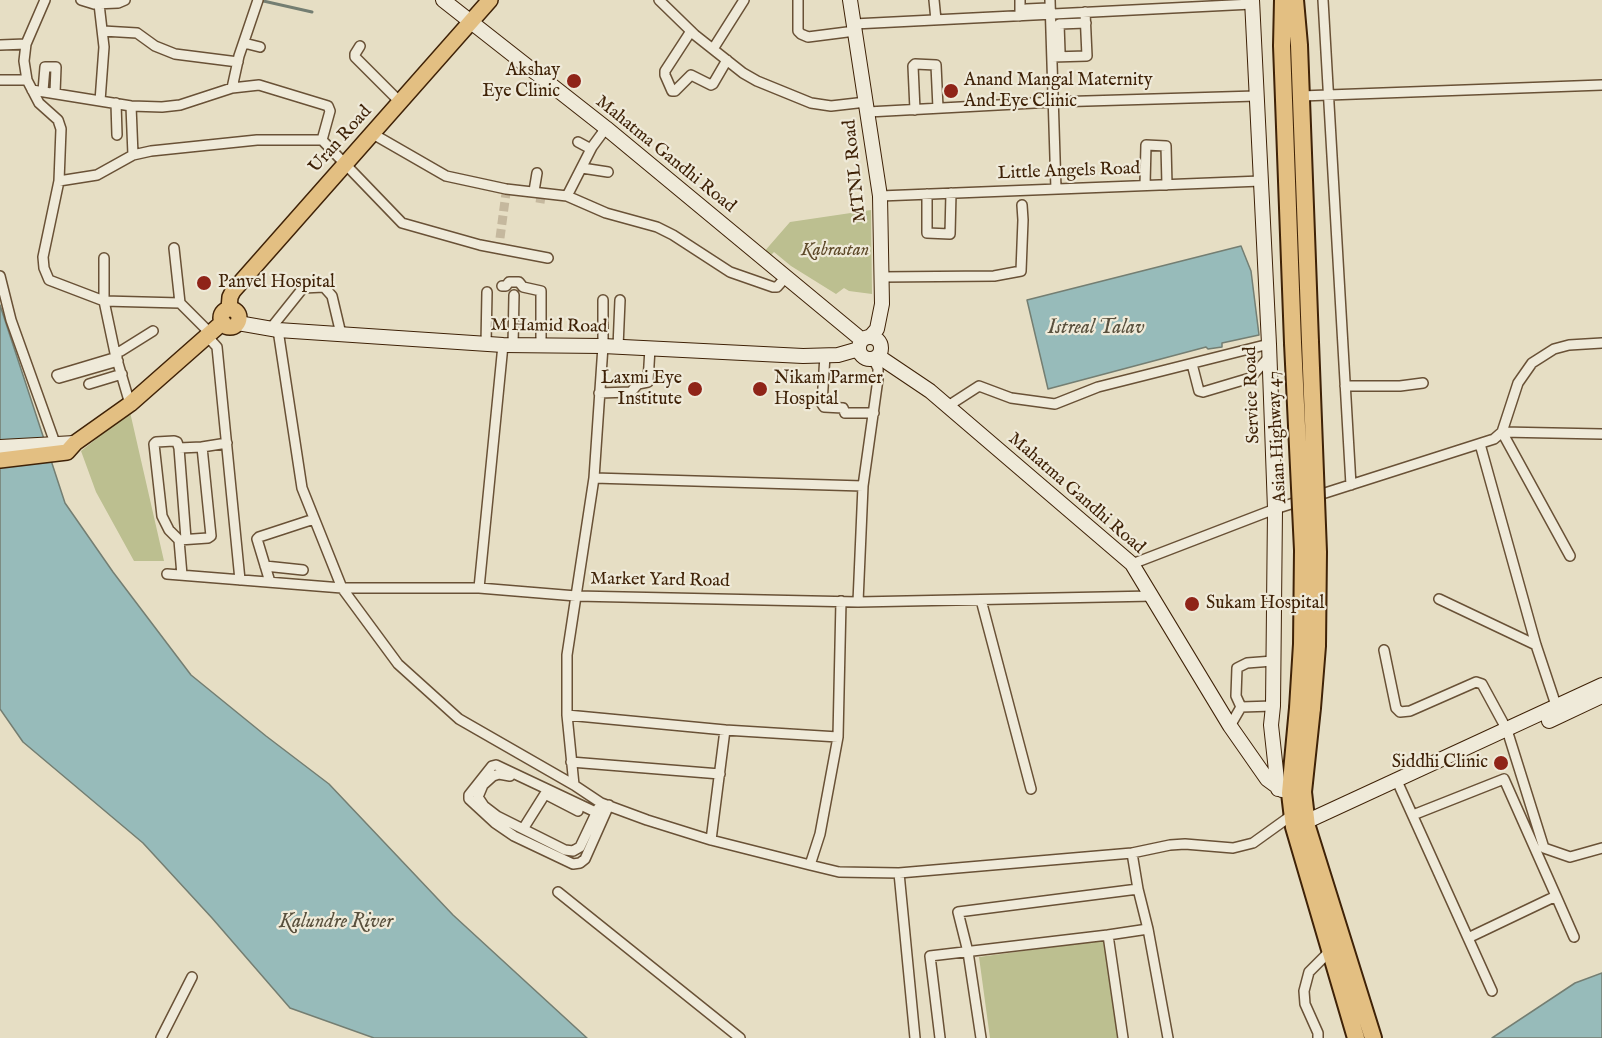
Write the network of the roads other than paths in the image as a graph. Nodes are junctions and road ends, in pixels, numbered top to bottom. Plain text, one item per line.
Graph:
1 (45, 0) edge
2 (81, 0) edge
3 (125, 0) edge
4 (443, 0) edge
5 (490, 0) edge
6 (658, 0) edge
7 (744, 0) edge
8 (798, 0) edge
9 (850, 0) edge
10 (934, 0) edge
11 (1286, 0) edge
12 (1304, 0) edge
13 (1323, 0) edge
14 (1252, 2) edge
15 (257, 3) edge
16 (99, 4) junction
17 (1144, 5) edge
18 (1049, 8) edge
19 (1022, 9) edge
20 (1085, 12) junction
21 (936, 20) junction
22 (1086, 23) junction
23 (471, 24) junction
24 (1059, 24) junction
25 (854, 28) junction
26 (103, 31) junction
27 (691, 31) junction
28 (244, 43) junction
29 (26, 44) junction
30 (0, 45) edge
31 (1290, 45) junction
32 (360, 46) dead end
33 (260, 47) dead end
34 (713, 49) junction
35 (1056, 55) junction
36 (727, 60) junction
37 (238, 62) junction
38 (0, 80) edge
39 (27, 80) junction
40 (1602, 85) edge
41 (232, 87) junction
42 (32, 90) junction
43 (43, 92) junction
44 (55, 93) junction
45 (1256, 96) junction
46 (1301, 96) junction
47 (1329, 96) junction
48 (100, 101) junction
49 (1053, 102) junction
50 (116, 103) junction
51 (401, 103) junction
52 (131, 106) junction
53 (867, 107) junction
54 (938, 108) junction
55 (915, 110) junction
56 (606, 128) junction
57 (373, 134) junction
58 (117, 135) dead end
59 (322, 140) junction
60 (578, 142) dead end
61 (591, 149) junction
62 (133, 155) junction
63 (345, 165) junction
64 (582, 168) junction
65 (608, 172) dead end
66 (537, 173) dead end
67 (59, 181) junction
68 (1261, 181) junction
69 (1167, 184) junction
70 (1145, 185) junction
71 (1056, 189) junction
72 (539, 193) junction
73 (567, 196) junction
74 (880, 196) junction
75 (1022, 206) dead end
76 (174, 248) dead end
77 (104, 258) dead end
78 (548, 258) dead end
79 (0, 276) edge
80 (881, 277) junction
81 (785, 278) junction
82 (502, 286) dead end
83 (488, 292) dead end
84 (514, 296) dead end
85 (603, 300) dead end
86 (620, 300) dead end
87 (105, 302) junction
88 (180, 303) junction
89 (230, 318) junction
90 (275, 329) junction
91 (153, 331) dead end
92 (340, 334) junction
93 (209, 335) junction
94 (864, 342) junction
95 (1302, 342) junction
96 (1602, 343) edge
97 (486, 344) junction
98 (508, 345) junction
99 (541, 346) junction
100 (603, 346) junction
101 (618, 347) junction
102 (650, 348) junction
103 (1270, 350) junction
104 (825, 355) junction
105 (117, 357) junction
106 (876, 357) junction
107 (1192, 364) junction
108 (122, 374) junction
109 (1424, 383) dead end
110 (89, 384) dead end
111 (1345, 386) junction
112 (599, 393) junction
113 (130, 404) junction
114 (948, 406) junction
115 (874, 413) junction
116 (1502, 432) junction
117 (1602, 434) edge
118 (226, 443) junction
119 (1480, 444) junction
120 (0, 447) edge
121 (55, 447) junction
122 (202, 447) junction
123 (179, 448) junction
124 (0, 460) edge
125 (594, 478) junction
126 (1351, 485) junction
127 (862, 486) junction
128 (1275, 509) junction
129 (314, 519) junction
130 (183, 539) junction
131 (1570, 555) dead end
132 (1132, 564) junction
133 (265, 566) junction
134 (303, 570) dead end
135 (167, 574) dead end
136 (182, 575) junction
137 (240, 580) junction
138 (270, 582) junction
139 (342, 588) junction
140 (479, 588) junction
141 (576, 596) junction
142 (1153, 596) junction
143 (1439, 599) dead end
144 (981, 600) junction
145 (841, 601) junction
146 (858, 602) junction
147 (1536, 645) junction
148 (1383, 651) dead end
149 (1273, 661) junction
150 (1602, 686) edge
151 (1602, 696) edge
152 (1273, 706) junction
153 (1241, 708) junction
154 (1559, 711) junction
155 (567, 715) junction
156 (1230, 726) junction
157 (725, 730) junction
158 (1508, 735) junction
159 (838, 737) junction
160 (571, 762) junction
161 (720, 774) junction
162 (574, 785) junction
163 (1399, 785) junction
164 (1031, 789) dead end
165 (1291, 793) junction
166 (545, 794) junction
167 (605, 804) junction
168 (578, 811) dead end
169 (601, 814) junction
170 (1413, 815) junction
171 (1300, 826) junction
172 (522, 829) junction
173 (711, 840) junction
174 (1602, 848) edge
175 (1132, 853) junction
176 (810, 865) junction
177 (899, 873) junction
178 (1138, 889) junction
179 (558, 892) dead end
180 (1556, 896) junction
181 (1148, 929) junction
182 (1108, 935) junction
183 (1574, 937) dead end
184 (1468, 938) junction
185 (1330, 951) junction
186 (968, 952) junction
187 (192, 977) dead end
188 (1492, 991) dead end
189 (160, 1038) edge
190 (740, 1038) edge
191 (915, 1038) edge
192 (940, 1038) edge
193 (981, 1038) edge
194 (1123, 1038) edge
195 (1168, 1038) edge
196 (1318, 1038) edge
197 (1356, 1038) edge
198 (1373, 1038) edge

1 - 29 street
2 - 16 street
3 - 16 street
4 - 23 main road, Mahatma Gandhi Road
5 - 23 main road, Uran Road
6 - 27 street
7 - 34 street
8 - 25 street
9 - 25 main road, MTNL Road
10 - 21 street
11 - 31 highway
12 - 31 highway
13 - 47 street
14 - 17 street
14 - 45 main road, Service Road
15 - 28 street
16 - 26 street
17 - 20 street
18 - 19 street
18 - 20 street
18 - 24 street
18 - 35 street
19 - 21 street
20 - 22 street
21 - 25 street
22 - 24 street
22 - 35 street
23 - 51 main road, Uran Road
23 - 56 main road, Mahatma Gandhi Road
24 - 35 street
25 - 53 main road, MTNL Road
26 - 37 street
26 - 48 street
27 - 34 street
27 - 36 street
28 - 33 street
28 - 37 street
29 - 30 street
29 - 39 street
31 - 46 highway, Asian Highway 47
31 - 95 highway, Asian Highway 47
32 - 51 street
34 - 36 street
35 - 49 street
36 - 53 street
37 - 41 street
38 - 39 street
39 - 42 street
40 - 47 street
41 - 52 street
41 - 59 street
42 - 43 street
42 - 67 street
43 - 44 street
43 - 44 street
44 - 48 street
45 - 49 street
45 - 68 main road, Service Road
46 - 47 street
46 - 95 highway, Asian Highway 47
47 - 111 street
48 - 50 street
49 - 54 street
49 - 71 street
50 - 52 street
50 - 58 street
51 - 57 main road, Uran Road
52 - 62 street
53 - 55 street
53 - 74 main road, MTNL Road
54 - 55 street
54 - 55 street
56 - 61 street
56 - 81 main road, Mahatma Gandhi Road
57 - 63 main road, Uran Road
57 - 72 street
59 - 62 street
59 - 63 street
60 - 61 street
61 - 64 street
62 - 67 street
63 - 78 street
63 - 89 main road, Uran Road
64 - 65 street
64 - 73 street
66 - 72 street
67 - 87 street
68 - 69 street, Little Angels Road
68 - 103 main road, Service Road
69 - 70 street, Little Angels Road
69 - 70 street
70 - 71 street, Little Angels Road
71 - 74 street, Little Angels Road
72 - 73 street
73 - 81 street
74 - 80 main road, MTNL Road
75 - 80 street
76 - 88 street
77 - 87 street
79 - 121 street
80 - 94 main road, MTNL Road
81 - 94 main road, Mahatma Gandhi Road
82 - 99 street
83 - 97 street
84 - 98 street
85 - 100 street
86 - 101 street
87 - 88 street
87 - 105 street
88 - 93 street
89 - 90 main road, M Hamid Road
89 - 93 main road, Uran Road
90 - 92 main road, M Hamid Road
90 - 92 street
90 - 129 street
91 - 105 street
92 - 97 main road, M Hamid Road
93 - 113 main road, Uran Road
93 - 118 street
94 - 104 main road, M Hamid Road
94 - 106 main road, Mahatma Gandhi Road
94 - 106 main road
95 - 165 highway, Asian Highway 47, bridge
96 - 116 street
97 - 98 main road, M Hamid Road
98 - 99 main road, M Hamid Road
98 - 140 street
99 - 100 main road, M Hamid Road
100 - 101 main road, M Hamid Road
100 - 112 street
101 - 102 main road, M Hamid Road
102 - 104 main road, M Hamid Road
102 - 112 street
103 - 107 street
103 - 107 street
103 - 128 main road, Service Road
104 - 115 street
105 - 105 street
105 - 108 street
106 - 114 main road, Mahatma Gandhi Road
106 - 115 street
107 - 114 street
108 - 110 street
108 - 113 street
109 - 111 street
111 - 126 street
112 - 125 street
113 - 121 main road, Uran Road
114 - 132 main road, Mahatma Gandhi Road
115 - 127 street
116 - 117 street
116 - 119 street
116 - 131 street
118 - 122 street
118 - 137 street
119 - 126 street
119 - 147 street
120 - 121 main road, Uran Road
121 - 124 main road, Uran Road
122 - 123 street
122 - 130 street
123 - 130 street
123 - 130 street
125 - 127 street
125 - 141 street
126 - 128 street
127 - 146 street
128 - 132 street
128 - 149 main road, Service Road
129 - 133 street
129 - 139 street
130 - 136 street
132 - 142 main road, Mahatma Gandhi Road
133 - 134 street
133 - 138 street
135 - 136 street, Market Yard Road
136 - 137 street, Market Yard Road
137 - 138 street, Market Yard Road
138 - 139 street, Market Yard Road
139 - 140 street, Market Yard Road
139 - 162 street
140 - 141 street, Market Yard Road
141 - 145 street, Market Yard Road
141 - 155 street
142 - 144 street, Market Yard Road
142 - 156 main road, Mahatma Gandhi Road
143 - 147 street
144 - 146 street, Market Yard Road
144 - 164 street
145 - 146 street, Market Yard Road
145 - 159 street
147 - 154 street
148 - 158 street
149 - 152 main road, Service Road
149 - 153 street
150 - 154 main road
151 - 154 main road
152 - 153 street
152 - 165 main road, Service Road
153 - 156 street
154 - 158 main road
155 - 157 street
155 - 160 street
156 - 165 main road, Mahatma Gandhi Road
157 - 159 street
157 - 161 street
158 - 163 main road
158 - 174 street
159 - 176 street
160 - 161 street
160 - 162 street
161 - 173 street
162 - 167 street
163 - 170 street
163 - 171 main road
165 - 171 highway, Asian Highway 47
166 - 168 street
166 - 172 street
166 - 172 street
167 - 169 street
167 - 173 street
169 - 169 street
169 - 172 street
170 - 180 street
170 - 184 street
171 - 175 street
171 - 185 highway
171 - 198 highway
173 - 176 street
175 - 177 street
175 - 178 street
176 - 177 street
177 - 191 street
178 - 181 street
178 - 186 street
179 - 190 street
180 - 183 street
180 - 184 street
181 - 182 street
181 - 195 street
182 - 186 street
182 - 194 street
184 - 188 street
185 - 196 street
185 - 197 highway
186 - 192 street
186 - 193 street
187 - 189 street

